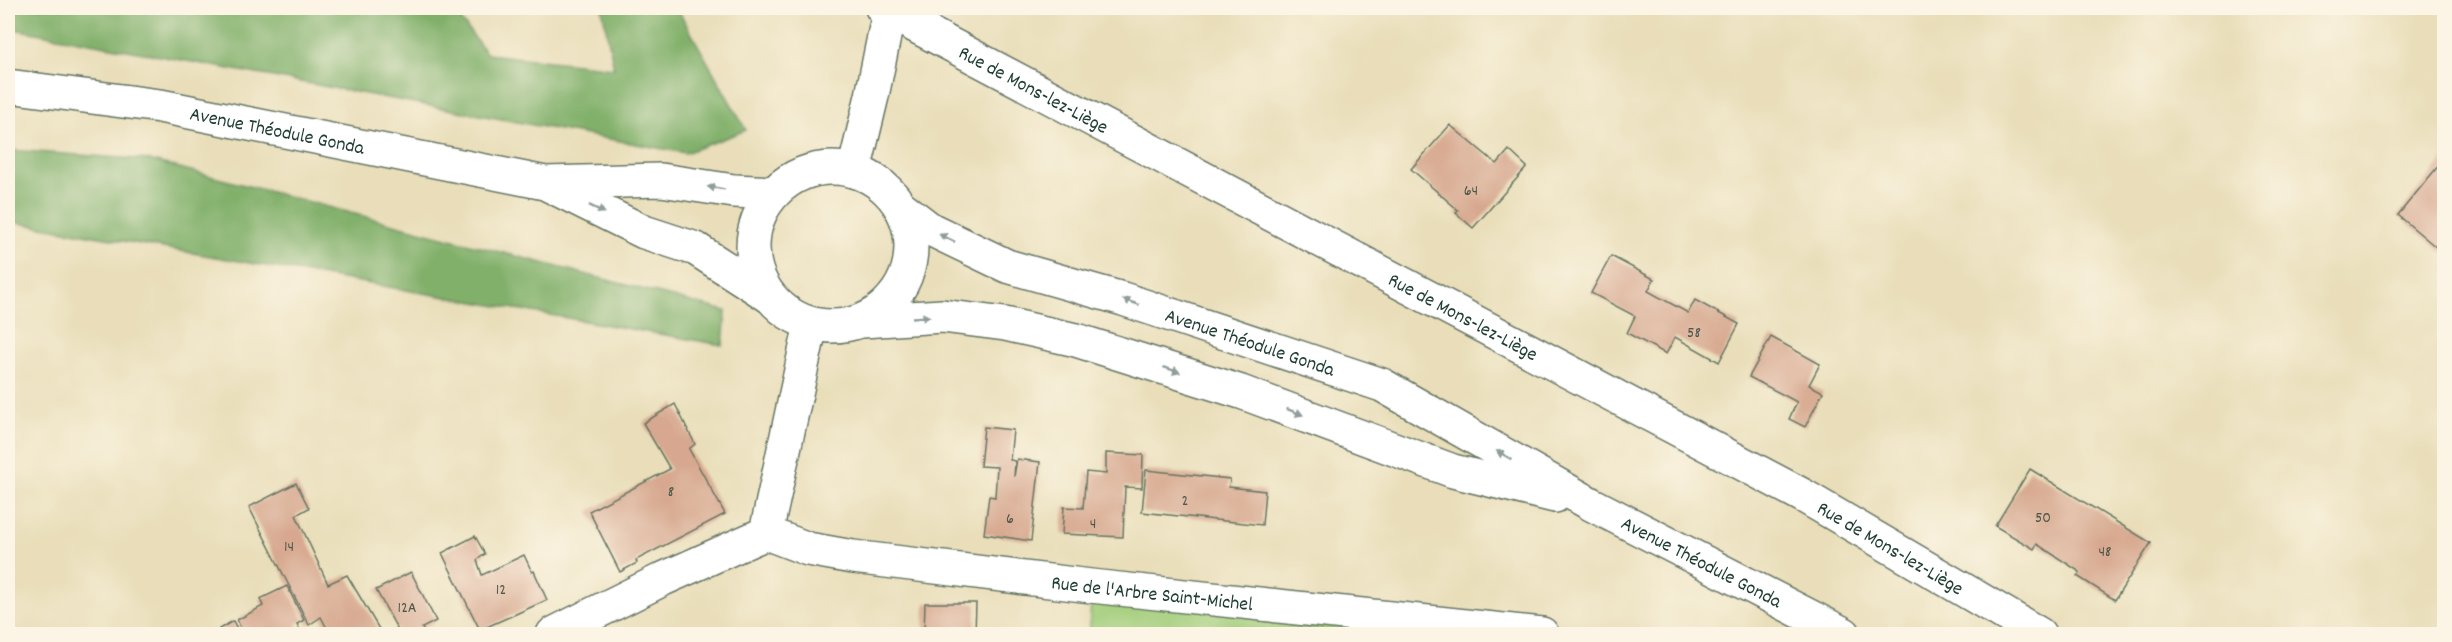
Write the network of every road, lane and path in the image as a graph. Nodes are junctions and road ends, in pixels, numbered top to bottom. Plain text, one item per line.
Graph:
1 (885, 10) edge
2 (8, 86) edge
3 (854, 171) junction
4 (545, 183) junction
5 (774, 193) junction
6 (900, 206) junction
7 (769, 296) junction
8 (862, 321) junction
9 (811, 324) junction
10 (1591, 504) junction
11 (766, 533) junction
12 (553, 634) edge
13 (1542, 634) edge
14 (1844, 634) edge
15 (2039, 634) edge

1 - 3 main road
1 - 15 main road, Rue de Mons-lez-Liège
2 - 4 main road, Avenue Théodule Gonda
3 - 5 main road
3 - 6 main road
5 -> 4 main road, Avenue Théodule Gonda
4 -> 7 main road, Avenue Théodule Gonda
5 - 7 main road
6 - 8 main road
10 -> 6 main road, Avenue Théodule Gonda
7 - 9 main road
8 - 9 main road
8 -> 10 main road, Avenue Théodule Gonda
9 - 11 main road
10 - 14 main road, Avenue Théodule Gonda
11 - 12 main road
11 - 13 main road, Rue de l'Arbre Saint-Michel

